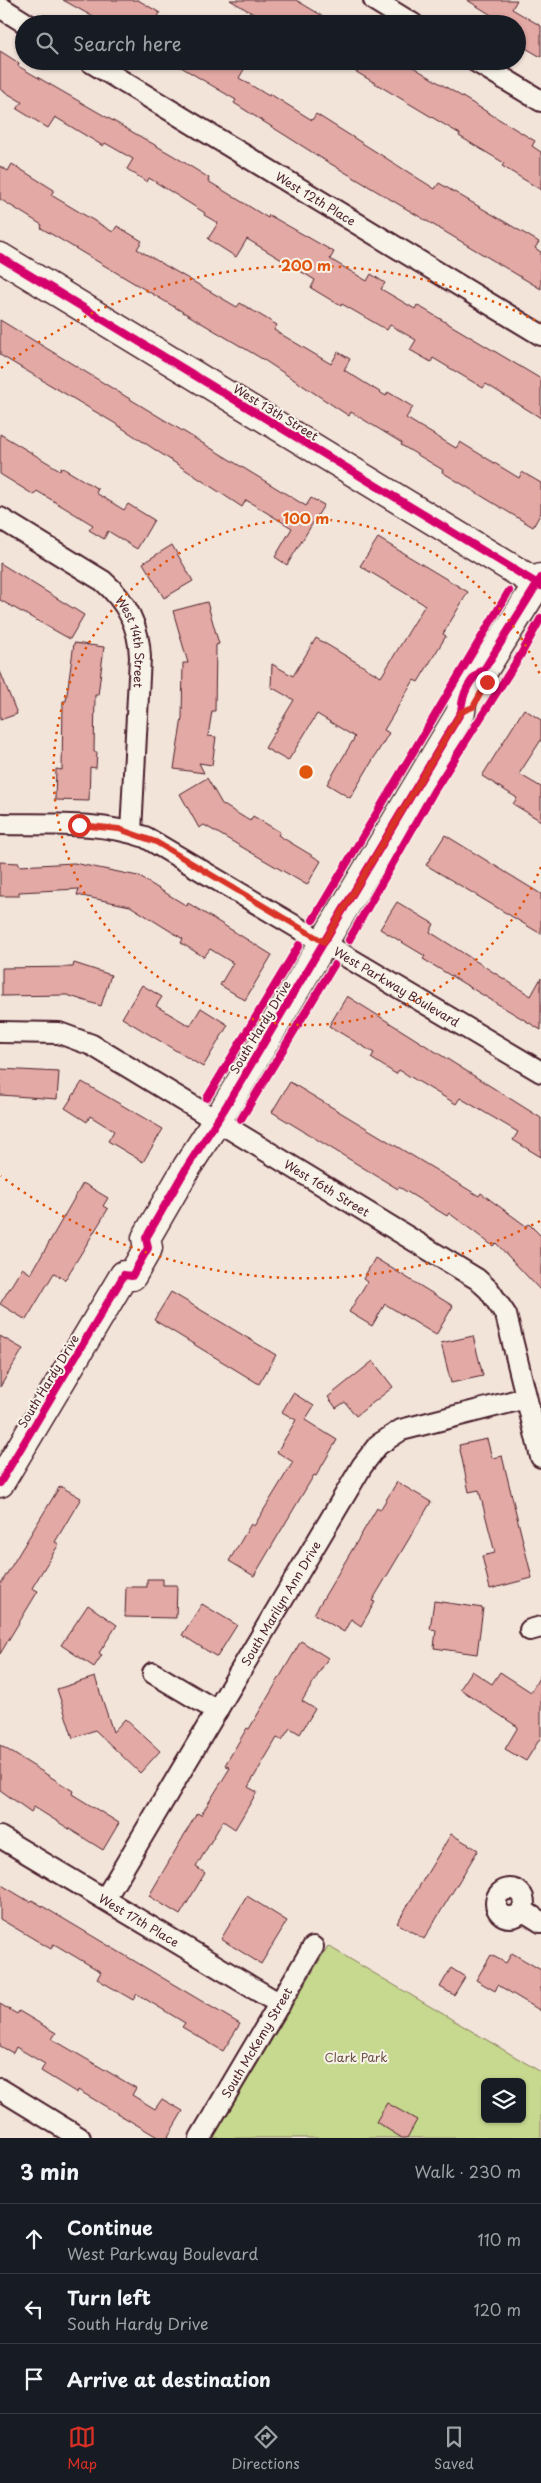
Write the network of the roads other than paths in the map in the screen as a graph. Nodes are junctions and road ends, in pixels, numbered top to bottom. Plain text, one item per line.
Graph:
1 (374, 0) edge
2 (0, 7) edge
3 (398, 15) edge
4 (15, 16) edge
5 (104, 70) edge
6 (490, 70) edge
7 (541, 101) edge
8 (0, 257) edge
9 (541, 335) edge
10 (0, 518) edge
11 (540, 582) edge
12 (0, 824) edge
13 (131, 832) junction
14 (324, 942) junction
15 (0, 1032) edge
16 (541, 1072) edge
17 (217, 1120) junction
18 (526, 1398) junction
19 (541, 1457) edge
20 (0, 1483) edge
21 (153, 1673) dead end
22 (217, 1711) junction
23 (0, 1837) edge
24 (105, 1899) junction
25 (522, 1910) dead end
26 (541, 1922) edge
27 (313, 1947) dead end
28 (280, 2004) junction
29 (0, 2089) edge
30 (80, 2138) edge
31 (200, 2138) edge

1 - 3 street
2 - 4 street
5 - 9 street, West 12th Place
6 - 7 street
8 - 11 street, West 13th Street
10 - 13 street, West 14th Street
11 - 14 street, South Hardy Drive
12 - 13 street, West Parkway Boulevard
13 - 14 street, West Parkway Boulevard
14 - 16 street, West Parkway Boulevard
14 - 17 street, South Hardy Drive
15 - 17 street, West 16th Street
17 - 18 street, West 16th Street
17 - 20 street, South Hardy Drive
18 - 19 street, West 16th Street
18 - 22 street, South Marilyn Ann Drive
21 - 22 street
22 - 24 street, South Marilyn Ann Drive
23 - 24 street, West 17th Place
24 - 28 street, West 17th Place
25 - 26 street
27 - 28 street, South McKemy Street
28 - 31 street, South McKemy Street
29 - 30 street

